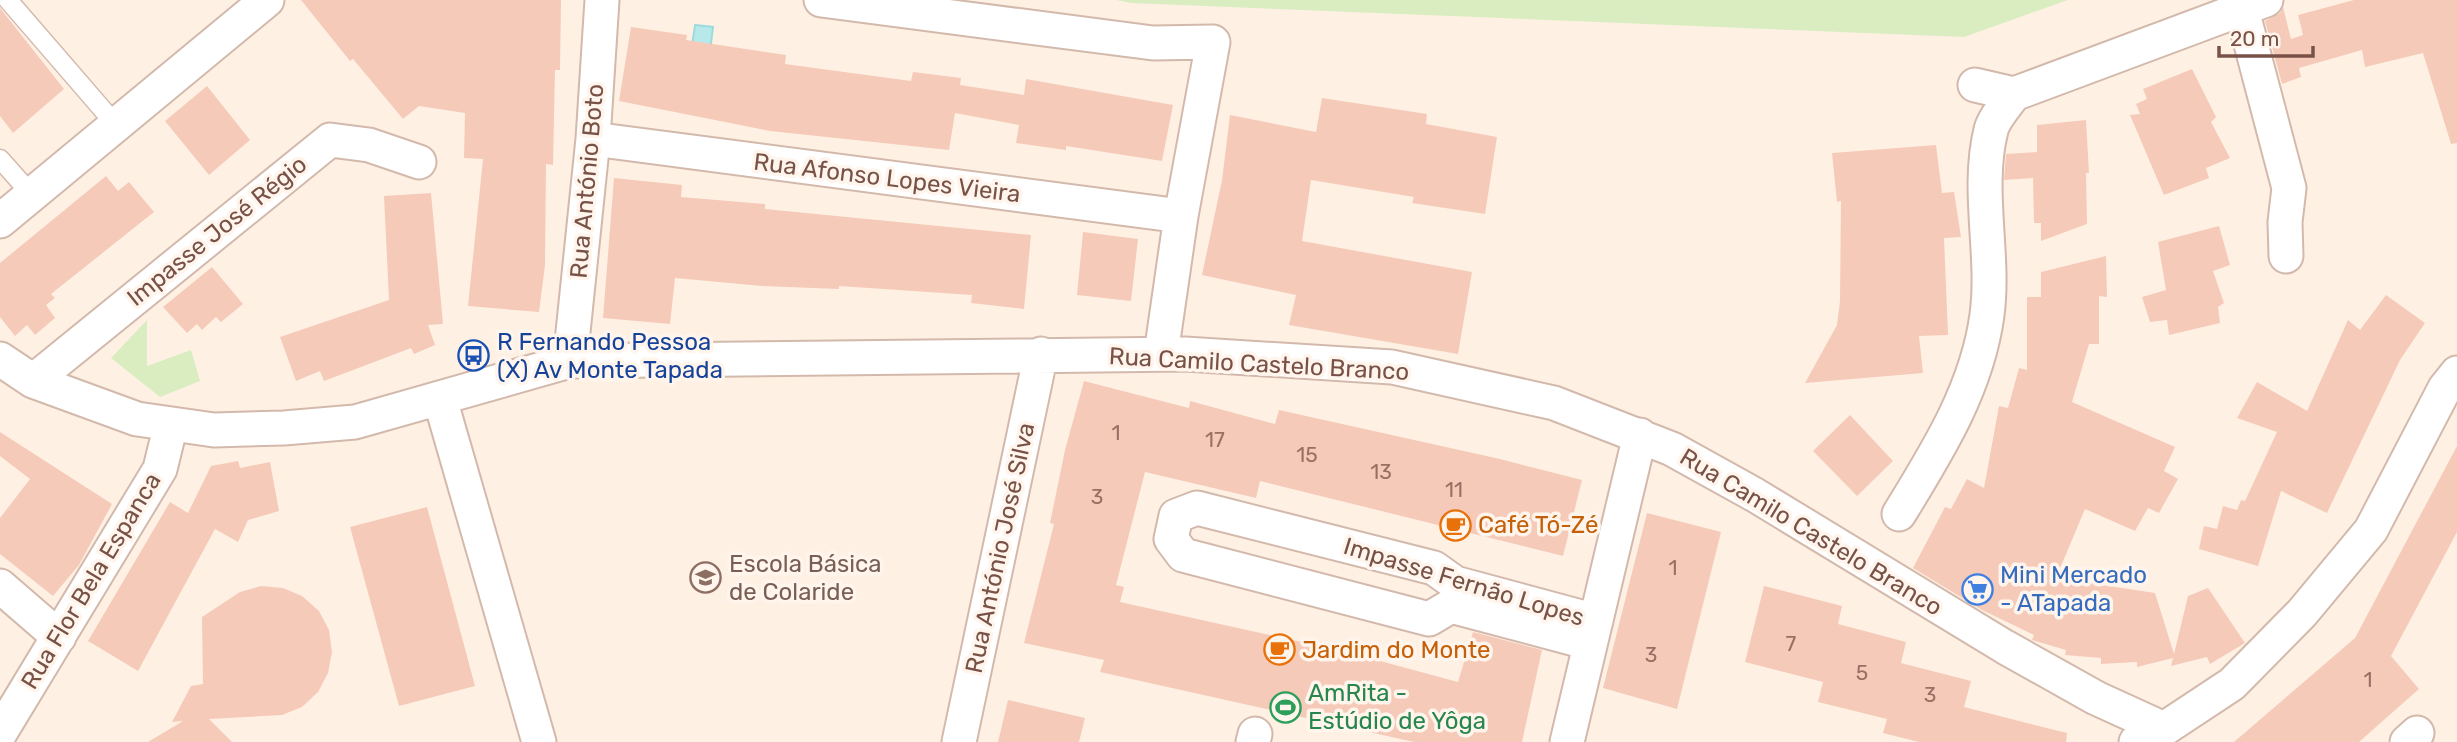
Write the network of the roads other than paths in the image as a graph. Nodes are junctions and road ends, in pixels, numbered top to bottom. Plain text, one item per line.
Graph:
1 (8, 0) edge
2 (267, 0) edge
3 (603, 0) edge
4 (821, 0) edge
5 (2254, 5) edge
6 (1975, 85) dead end
7 (2014, 94) junction
8 (116, 125) junction
9 (593, 139) junction
10 (0, 159) edge
11 (419, 162) dead end
12 (32, 195) junction
13 (1181, 216) junction
14 (0, 221) edge
15 (2286, 256) dead end
16 (1041, 354) junction
17 (1161, 354) junction
18 (0, 359) edge
19 (570, 361) junction
20 (2457, 373) edge
21 (33, 381) junction
22 (440, 399) junction
23 (171, 424) junction
24 (1640, 435) junction
25 (1899, 514) dead end
26 (0, 586) edge
27 (1593, 632) junction
28 (59, 638) junction
29 (0, 733) edge
30 (2150, 735) edge
31 (539, 742) edge
32 (959, 742) edge
33 (1567, 742) edge

1 - 8 lane
2 - 8 street
3 - 9 street, Rua António Boto
4 - 13 street
5 - 7 street
5 - 15 street
6 - 7 street
7 - 25 street
8 - 12 street
9 - 13 street, Rua Afonso Lopes Vieira
9 - 19 street, Rua António Boto
10 - 12 lane
11 - 21 street, Impasse José Régio
12 - 14 street
13 - 17 street
16 - 17 street, Rua Camilo Castelo Branco
16 - 19 street, Rua Camilo Castelo Branco
16 - 32 street, Rua António José Silva
17 - 24 street, Rua Camilo Castelo Branco
18 - 21 street, Rua Camilo Castelo Branco
19 - 22 street, Rua Camilo Castelo Branco
20 - 30 street
21 - 23 street, Rua Camilo Castelo Branco
22 - 23 street, Rua Camilo Castelo Branco
22 - 31 street
23 - 28 street, Rua Flor Bela Espanca
24 - 27 street
24 - 30 street, Rua Camilo Castelo Branco
26 - 28 street
27 - 27 street, Impasse Fernão Lopes
27 - 33 street
28 - 29 street, Rua Flor Bela Espanca

